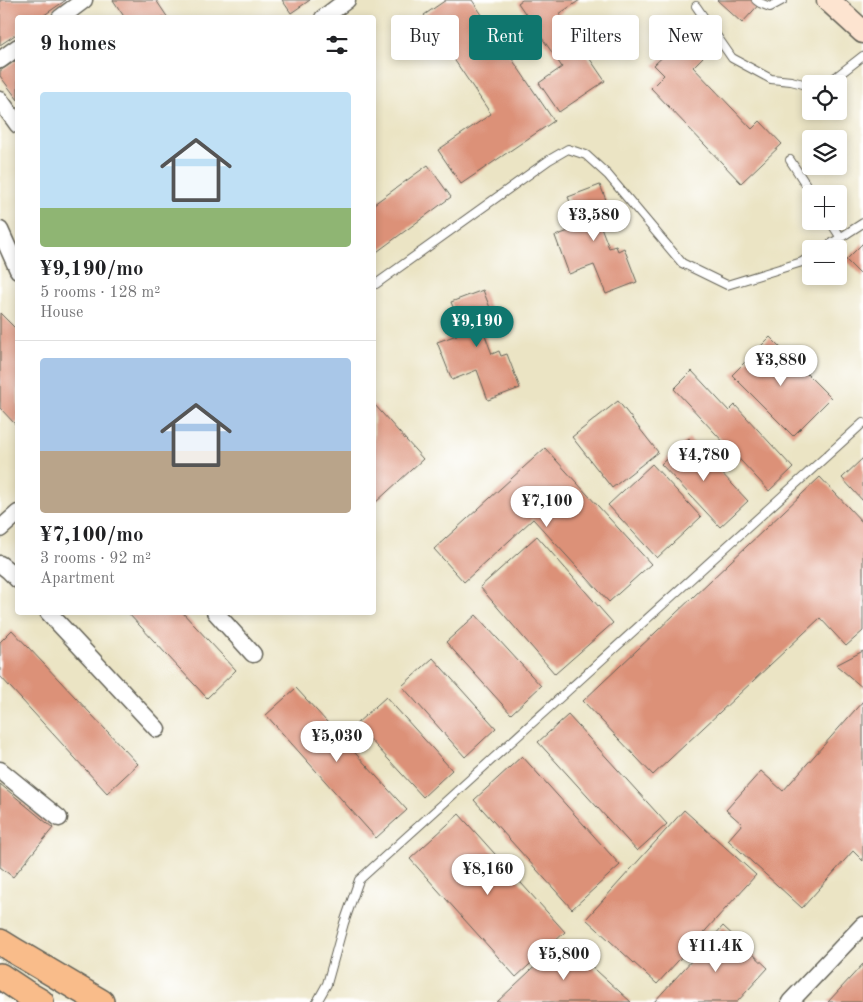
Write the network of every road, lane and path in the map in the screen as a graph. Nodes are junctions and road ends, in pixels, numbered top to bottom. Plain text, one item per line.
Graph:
1 (84, 0) edge
2 (347, 0) edge
3 (756, 0) edge
4 (783, 0) edge
5 (828, 0) edge
6 (696, 6) dead end
7 (64, 15) edge
8 (327, 15) edge
9 (863, 32) edge
10 (15, 49) edge
11 (863, 56) edge
12 (0, 60) edge
13 (839, 75) edge
14 (802, 84) edge
15 (0, 100) edge
16 (15, 121) edge
17 (790, 160) dead end
18 (806, 185) edge
19 (863, 224) edge
20 (0, 230) edge
21 (836, 230) edge
22 (841, 238) junction
23 (838, 240) edge
24 (802, 262) edge
25 (15, 263) edge
26 (376, 284) dead end
27 (863, 423) edge
28 (15, 516) edge
29 (0, 529) edge
30 (0, 564) edge
31 (15, 577) edge
32 (51, 615) edge
33 (218, 615) edge
34 (253, 654) dead end
35 (157, 729) dead end
36 (0, 770) edge
37 (59, 818) dead end
38 (863, 925) edge
39 (0, 942) edge
40 (0, 976) edge
41 (41, 1002) edge
42 (101, 1002) edge
43 (318, 1002) edge
44 (790, 1002) edge

1 - 7 street
2 - 8 street
3 - 4 lane
5 - 9 main road
6 - 14 lane
10 - 12 street
11 - 13 lane
15 - 16 street
17 - 18 lane
19 - 22 lane
20 - 25 street
21 - 22 lane
22 - 23 lane
24 - 26 lane
27 - 43 lane
28 - 29 street
30 - 31 street
32 - 35 street
33 - 34 street
36 - 37 street
38 - 44 street
39 - 42 main road
40 - 41 main road

